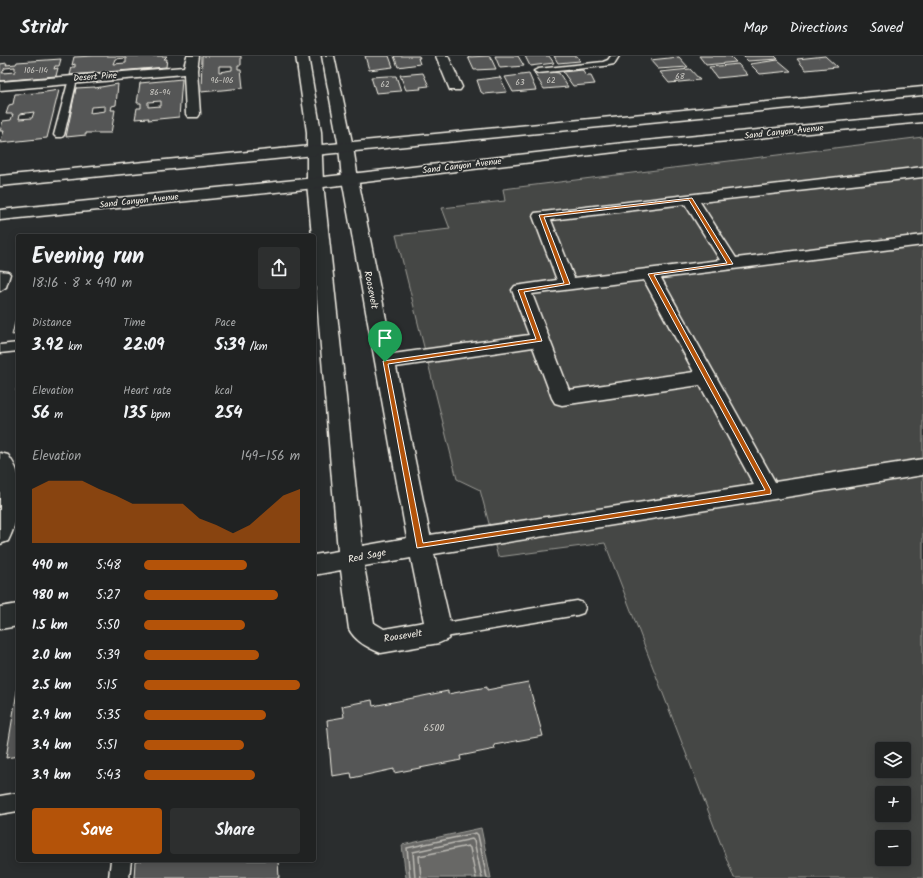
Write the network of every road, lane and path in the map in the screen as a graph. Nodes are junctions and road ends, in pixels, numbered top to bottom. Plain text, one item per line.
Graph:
1 (193, 56) edge
2 (302, 56) edge
3 (328, 56) edge
4 (442, 56) edge
5 (615, 56) edge
6 (190, 70) junction
7 (538, 71) dead end
8 (73, 79) junction
9 (0, 86) edge
10 (455, 87) dead end
11 (923, 91) edge
12 (193, 114) dead end
13 (923, 118) edge
14 (865, 124) junction
15 (923, 128) edge
16 (59, 134) dead end
17 (346, 147) junction
18 (315, 151) junction
19 (923, 172) edge
20 (350, 179) junction
21 (0, 181) edge
22 (314, 183) junction
23 (690, 199) junction
24 (0, 215) edge
25 (923, 240) edge
26 (731, 264) junction
27 (0, 274) edge
28 (650, 274) junction
29 (568, 284) junction
30 (0, 287) edge
31 (540, 340) junction
32 (16, 347) edge
33 (0, 349) edge
34 (385, 362) junction
35 (707, 377) junction
36 (0, 461) edge
37 (923, 467) edge
38 (14, 482) edge
39 (769, 492) junction
40 (0, 534) edge
41 (420, 546) junction
42 (351, 559) junction
43 (316, 565) edge
44 (577, 608) dead end
45 (16, 615) edge
46 (0, 618) edge
47 (439, 630) junction
48 (16, 802) edge
49 (0, 805) edge
50 (121, 862) edge
51 (119, 878) edge

1 - 6 street
2 - 18 street, Roosevelt
3 - 17 street, Roosevelt
4 - 10 street
5 - 7 lane
6 - 8 street, Desert Pine
6 - 12 street
8 - 9 street, Desert Pine
8 - 16 lane
11 - 17 street
13 - 14 street, Sand Canyon Avenue
14 - 15 street
14 - 20 street, Sand Canyon Avenue
17 - 18 street
17 - 20 street, Roosevelt
18 - 21 street
18 - 22 street, Roosevelt
19 - 23 street
20 - 22 street, Sand Canyon Avenue
20 - 34 street, Roosevelt
22 - 24 street, Sand Canyon Avenue
22 - 42 street, Roosevelt
23 - 26 street
23 - 29 street
25 - 26 street
26 - 28 street
27 - 30 lane
28 - 29 street
28 - 35 street
29 - 31 street
31 - 34 street
31 - 35 street
32 - 33 lane
34 - 41 street, Roosevelt
35 - 39 street
36 - 38 street
37 - 39 street, Red Sage
38 - 40 street
39 - 41 street, Red Sage
41 - 42 street, Red Sage
41 - 47 street, Roosevelt
42 - 43 street, Red Sage
42 - 47 street, Roosevelt
44 - 47 lane
45 - 46 street
48 - 49 lane
50 - 51 lane

